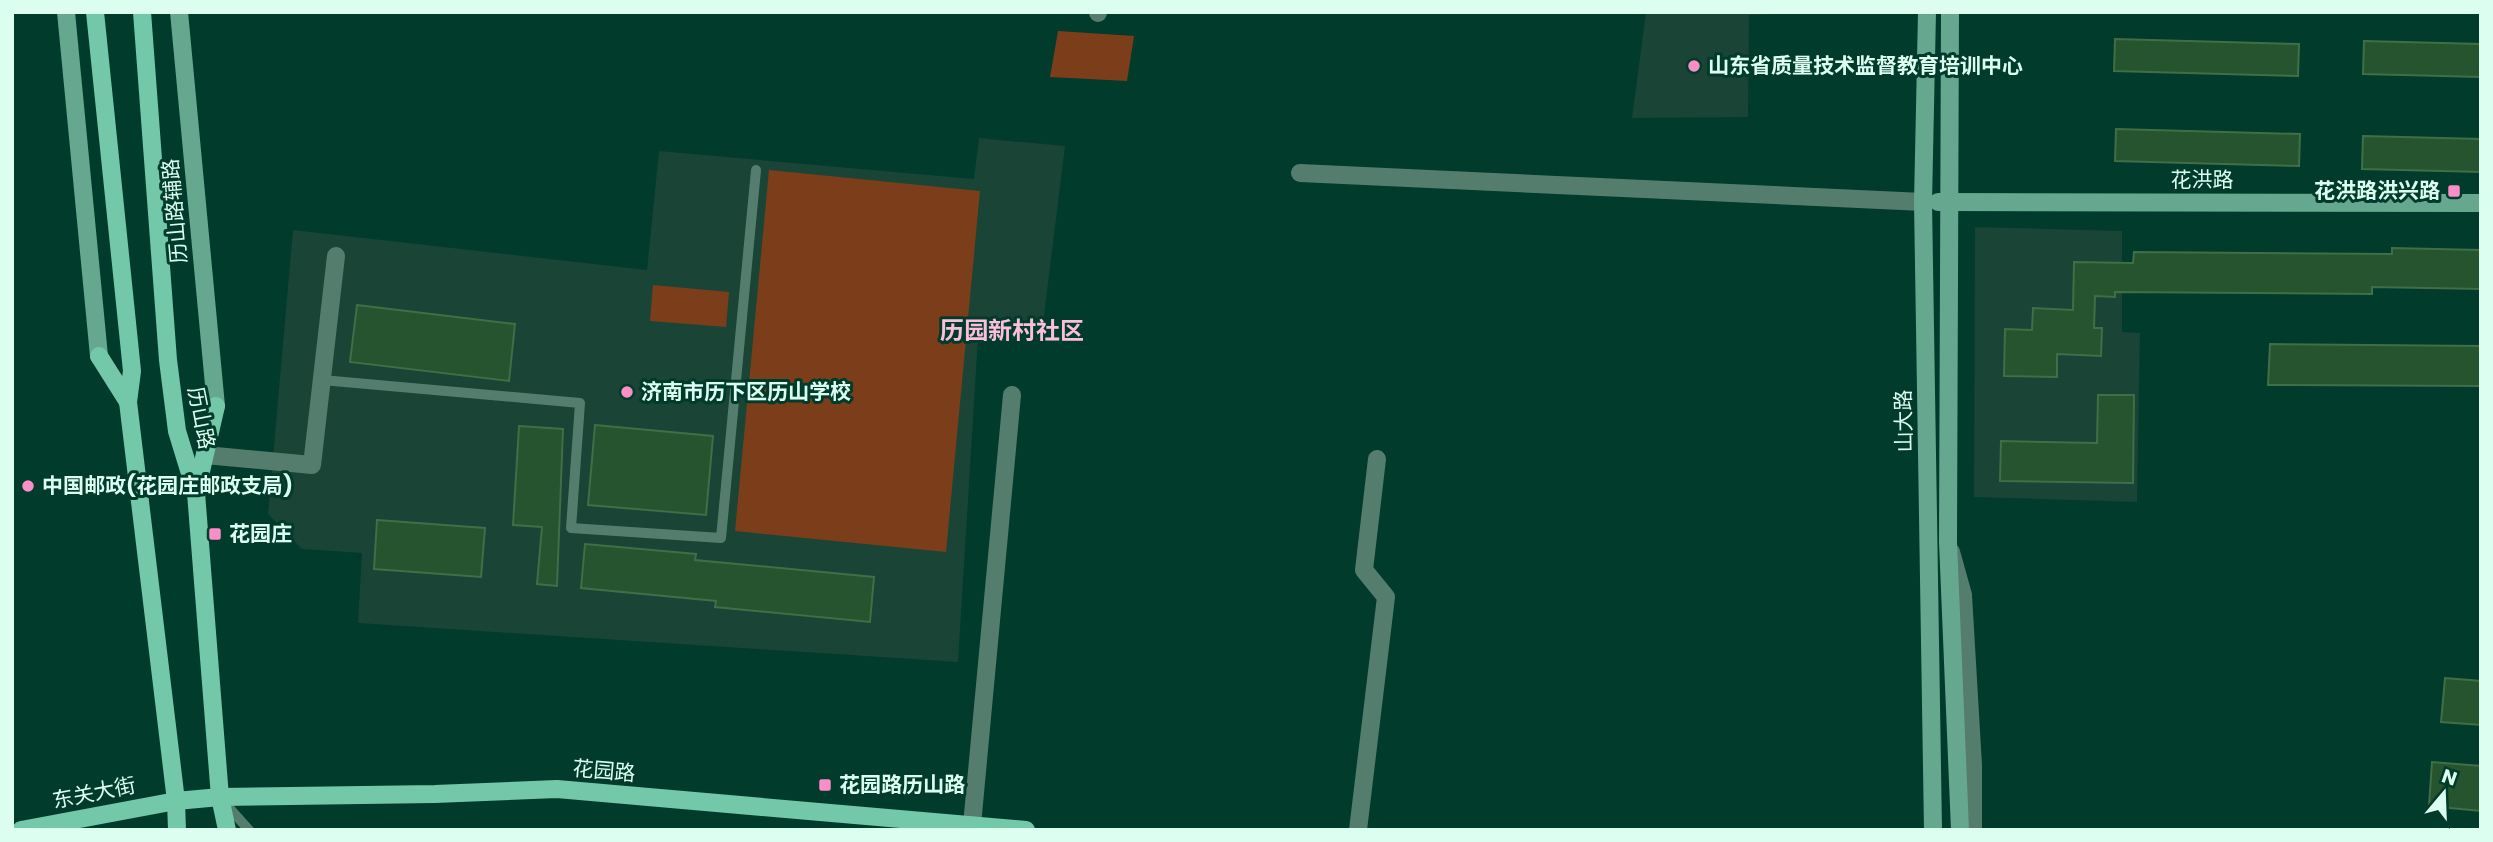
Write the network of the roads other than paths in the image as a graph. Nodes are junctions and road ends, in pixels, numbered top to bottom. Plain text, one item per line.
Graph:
1 (65, 12) edge
2 (96, 12) edge
3 (142, 12) edge
4 (179, 12) edge
5 (1927, 12) edge
6 (1950, 12) edge
7 (756, 170) dead end
8 (1300, 173) dead end
9 (1923, 202) junction
10 (1948, 202) junction
11 (2481, 203) edge
12 (336, 256) dead end
13 (322, 380) junction
14 (1012, 396) dead end
15 (128, 402) junction
16 (205, 455) junction
17 (1377, 459) dead end
18 (196, 493) junction
19 (1948, 542) junction
20 (220, 797) junction
21 (176, 801) junction
22 (972, 825) junction
23 (21, 830) edge
24 (177, 830) edge
25 (227, 830) edge
26 (250, 830) edge
27 (1026, 830) edge
28 (1358, 830) edge
29 (1933, 830) edge
30 (1960, 830) edge
31 (1973, 830) edge

1 - 15 main road
2 - 15 main road
3 - 18 main road, 历山路
4 - 16 main road, 历山路辅路
5 - 9 main road, 山大路
6 - 10 main road, 山大路
7 - 13 lane
8 - 9 street
9 - 10 main road, 花洪路
9 - 29 main road, 山大路
10 - 11 main road, 花洪路
10 - 19 main road, 山大路
12 - 13 street
13 - 16 street
14 - 22 street
15 - 21 main road
16 - 18 main road
17 - 28 street
18 - 20 main road, 历山路
19 - 30 main road, 山大路
19 - 31 street, 山大路
20 - 21 main road, 花园路
20 - 22 main road, 花园路
20 - 25 main road, 历山路
20 - 26 lane
21 - 23 main road, 东关大街
21 - 24 main road
22 - 27 main road, 花园路

